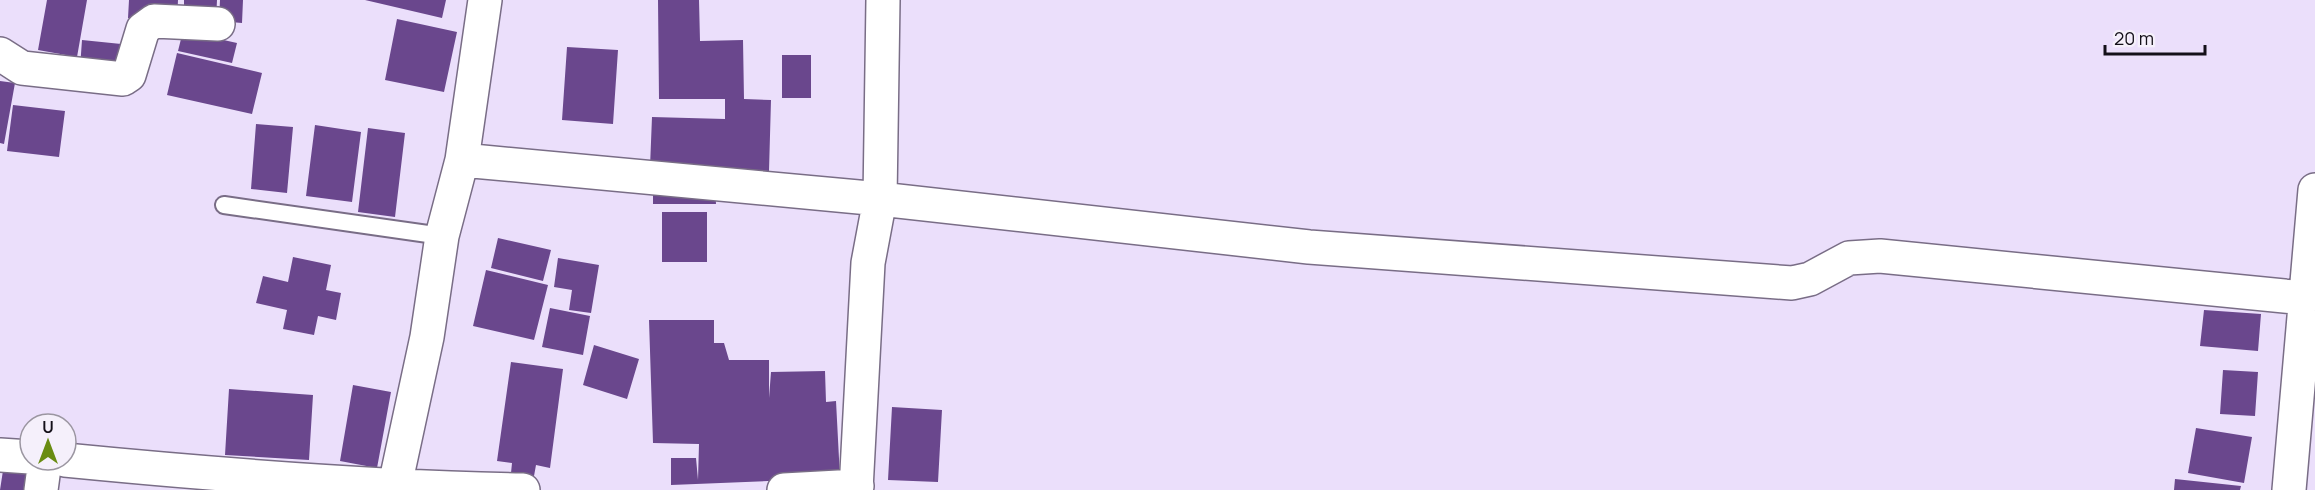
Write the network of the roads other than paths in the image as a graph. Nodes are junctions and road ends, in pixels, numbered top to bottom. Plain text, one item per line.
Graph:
1 (485, 0) edge
2 (883, 0) edge
3 (218, 24) dead end
4 (0, 54) edge
5 (462, 160) junction
6 (2315, 190) edge
7 (880, 199) junction
8 (224, 205) dead end
9 (442, 236) junction
10 (2308, 286) edge
11 (0, 455) edge
12 (18, 456) edge
13 (78, 461) edge
14 (43, 472) edge
15 (856, 488) edge
16 (394, 489) edge
17 (41, 490) edge
18 (523, 490) edge
19 (784, 490) edge
20 (2289, 490) edge

1 - 5 street
2 - 7 street
3 - 4 street
5 - 7 street
5 - 9 street
6 - 10 street
7 - 10 street
7 - 15 street
8 - 9 lane
9 - 16 street
10 - 20 street
11 - 12 street
13 - 16 street
14 - 17 street
15 - 19 street
16 - 18 street

